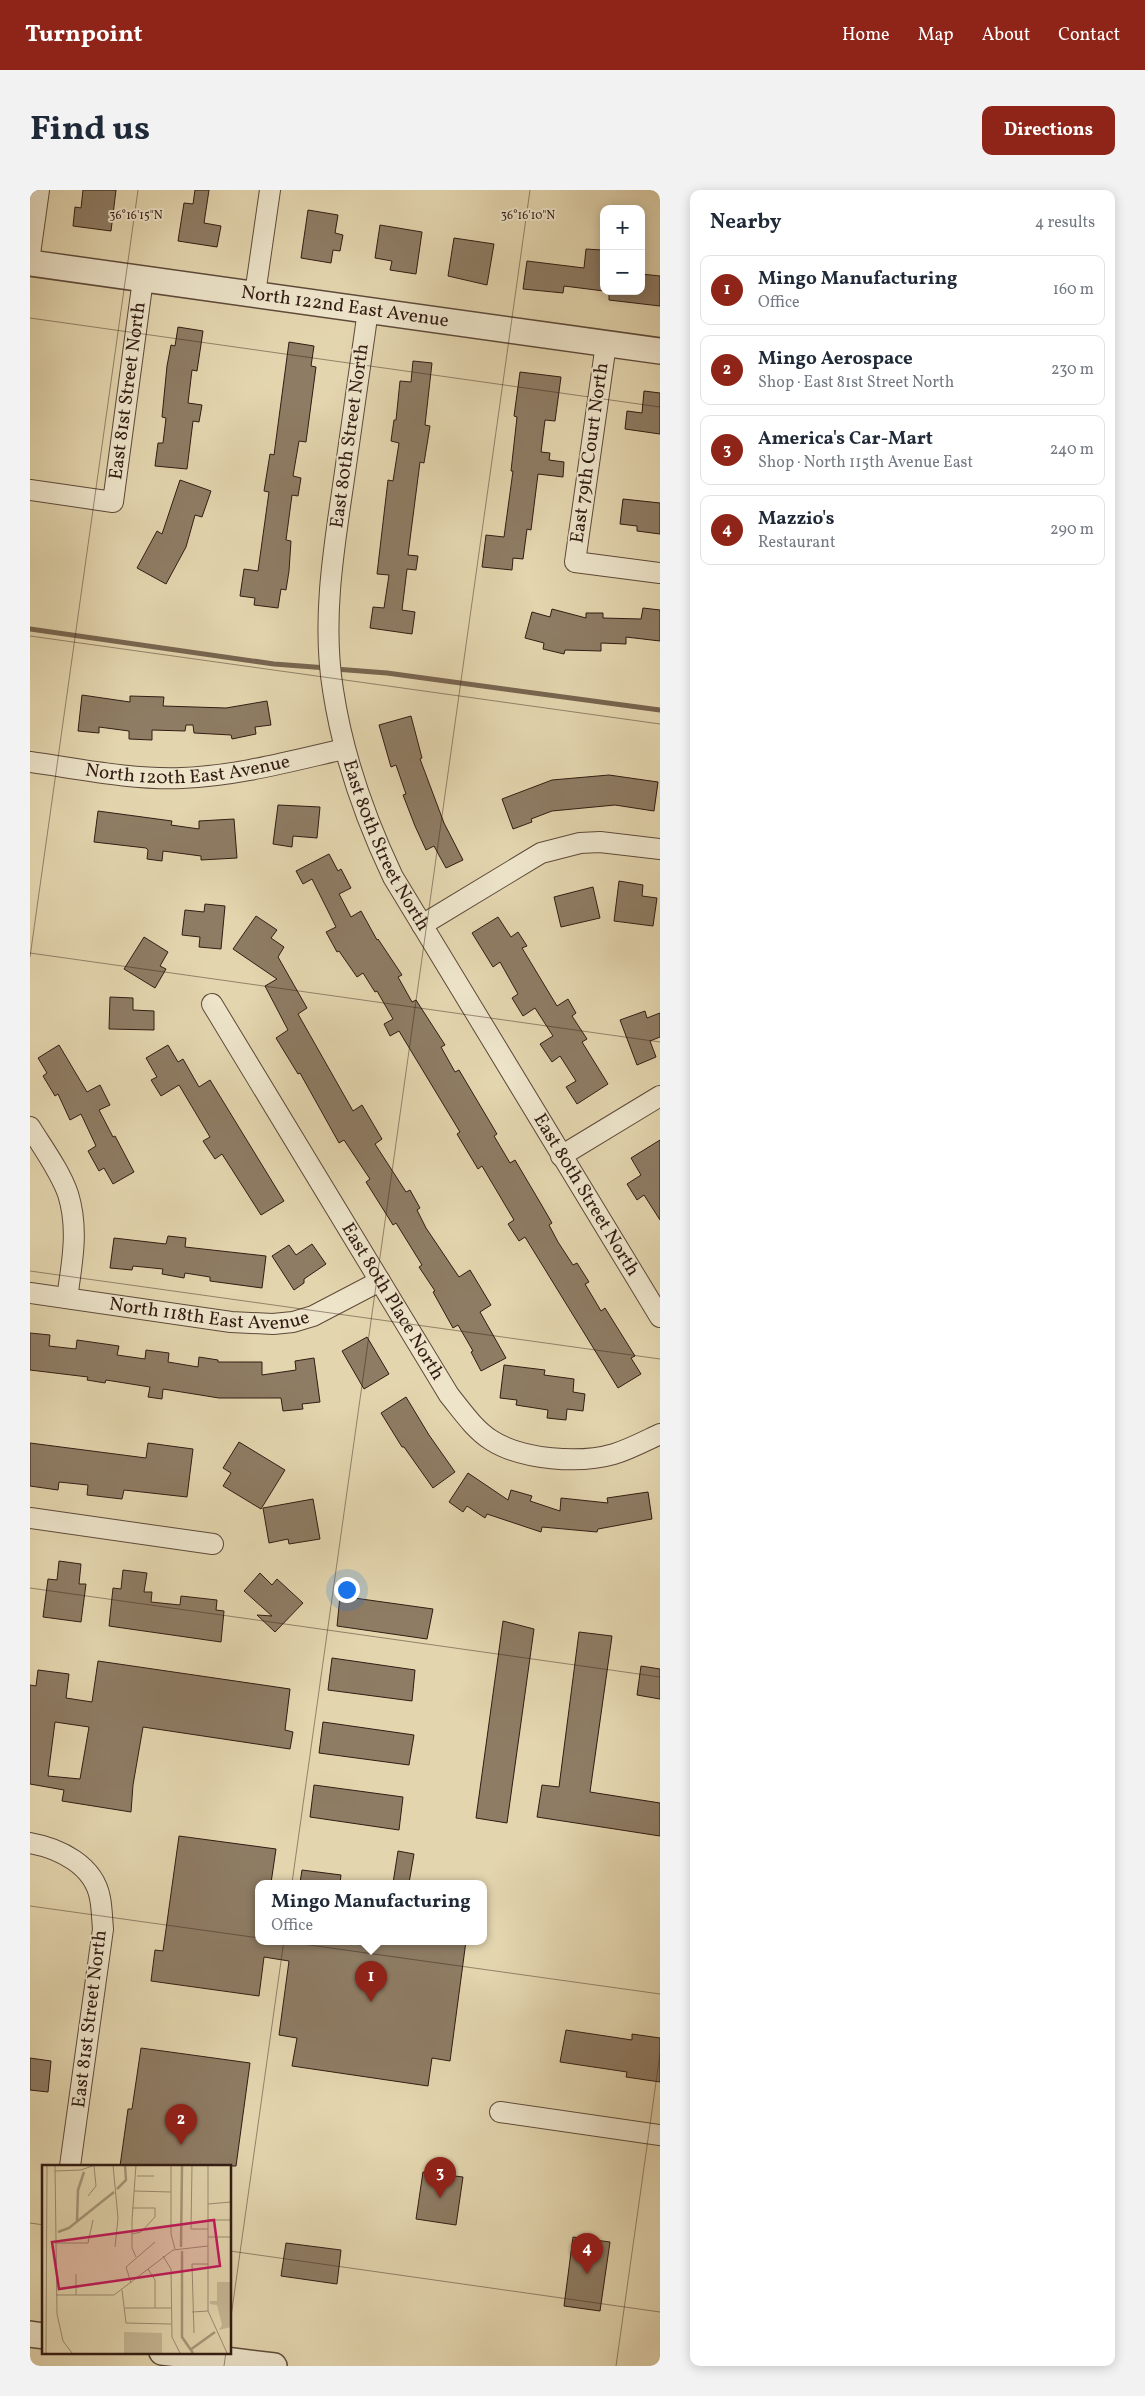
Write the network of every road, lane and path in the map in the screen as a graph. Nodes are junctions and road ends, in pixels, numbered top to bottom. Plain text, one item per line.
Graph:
1 (40, 190) edge
2 (270, 190) edge
3 (30, 254) edge
4 (30, 263) edge
5 (143, 279) junction
6 (254, 294) junction
7 (368, 310) junction
8 (606, 344) junction
9 (660, 351) edge
10 (30, 490) edge
11 (660, 573) edge
12 (344, 749) junction
13 (30, 762) edge
14 (660, 849) edge
15 (422, 925) junction
16 (212, 1004) dead end
17 (660, 1096) edge
18 (30, 1127) edge
19 (561, 1156) junction
20 (380, 1281) junction
21 (30, 1293) edge
22 (67, 1298) junction
23 (660, 1317) edge
24 (660, 1434) edge
25 (30, 1518) edge
26 (214, 1544) dead end
27 (30, 1843) edge
28 (500, 2112) dead end
29 (660, 2135) edge
30 (70, 2165) edge
31 (178, 2354) edge
32 (274, 2366) edge

1 - 3 street
2 - 6 street
4 - 5 street, North 122nd East Avenue
5 - 6 street, North 122nd East Avenue
5 - 10 street, East 81st Street North
6 - 7 street, North 122nd East Avenue
7 - 8 street, North 122nd East Avenue
7 - 12 street, East 80th Street North
8 - 9 street, North 122nd East Avenue
8 - 11 street, East 79th Court North
12 - 13 street, North 120th East Avenue
12 - 15 street, East 80th Street North
14 - 15 street
15 - 19 street, East 80th Street North
16 - 20 street, East 80th Place North
17 - 19 street
18 - 22 street
19 - 23 street, East 80th Street North
20 - 22 street, North 118th East Avenue
20 - 24 street, East 80th Place North
21 - 22 street, North 118th East Avenue
25 - 26 street
27 - 30 street, East 81st Street North
28 - 29 street
31 - 32 street

